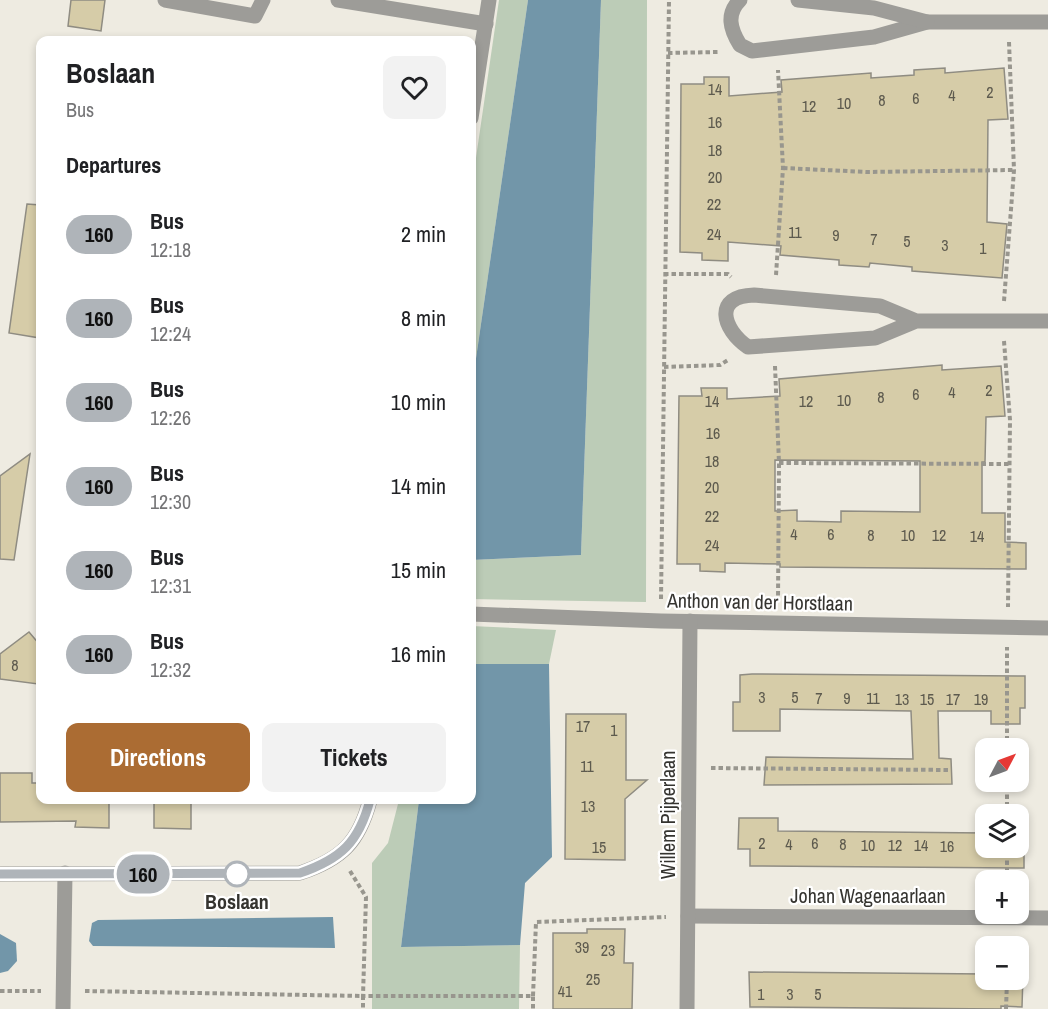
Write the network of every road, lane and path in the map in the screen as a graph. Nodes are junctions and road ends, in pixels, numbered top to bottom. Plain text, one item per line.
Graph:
1 (165, 0) edge
2 (263, 0) edge
3 (338, 0) edge
4 (489, 0) edge
5 (669, 0) edge
6 (740, 0) edge
7 (798, 0) edge
8 (927, 22) junction
9 (1008, 22) junction
10 (1048, 22) edge
11 (486, 24) junction
12 (740, 45) junction
13 (777, 49) junction
14 (668, 53) junction
15 (476, 87) edge
16 (783, 168) junction
17 (1014, 170) junction
18 (664, 274) junction
19 (745, 296) junction
20 (774, 297) junction
21 (916, 321) junction
22 (1003, 321) junction
23 (1048, 321) edge
24 (770, 345) junction
25 (748, 347) junction
26 (664, 367) junction
27 (779, 463) junction
28 (1009, 465) junction
29 (476, 614) edge
30 (661, 621) junction
31 (690, 621) junction
32 (778, 623) junction
33 (1007, 627) junction
34 (1048, 628) edge
35 (1007, 738) edge
36 (689, 768) junction
37 (950, 770) dead end
38 (368, 804) edge
39 (340, 855) junction
40 (65, 873) junction
41 (0, 874) edge
42 (688, 916) junction
43 (1048, 918) edge
44 (1006, 990) edge
45 (0, 991) edge
46 (63, 992) junction
47 (363, 996) junction
48 (533, 996) junction
49 (63, 1009) edge
50 (363, 1009) edge
51 (533, 1009) edge
52 (687, 1009) edge
53 (1006, 1009) edge

1 - 2 street
3 - 11 street
4 - 11 street
5 - 14 path
6 - 12 street
7 - 8 street
8 - 9 street
8 - 13 street
9 - 10 street
9 - 17 path
11 - 15 street
12 - 13 street
12 - 14 path
13 - 16 path
14 - 18 path
16 - 17 path
16 - 20 path
17 - 22 path
18 - 19 path
18 - 26 path
19 - 20 street
19 - 25 street
20 - 21 street
21 - 22 street
21 - 24 street
22 - 23 street
22 - 28 path
24 - 25 street
24 - 27 path
25 - 26 path
26 - 30 path
27 - 28 path
27 - 32 path
28 - 33 path
29 - 30 street, Anthon van der Horstlaan
30 - 31 street, Anthon van der Horstlaan
31 - 32 street, Anthon van der Horstlaan
31 - 36 street, Willem Pijperlaan
32 - 33 street, Anthon van der Horstlaan
33 - 34 street, Anthon van der Horstlaan
33 - 35 path
36 - 37 path
36 - 42 street, Willem Pijperlaan
38 - 39 street
39 - 40 street
39 - 47 path
40 - 41 street
40 - 46 street
42 - 43 street, Johan Wagenaarlaan
42 - 48 path
42 - 52 street, Willem Pijperlaan
44 - 53 path
45 - 46 path
46 - 47 path
46 - 49 street
47 - 48 path
47 - 50 path
48 - 51 path

